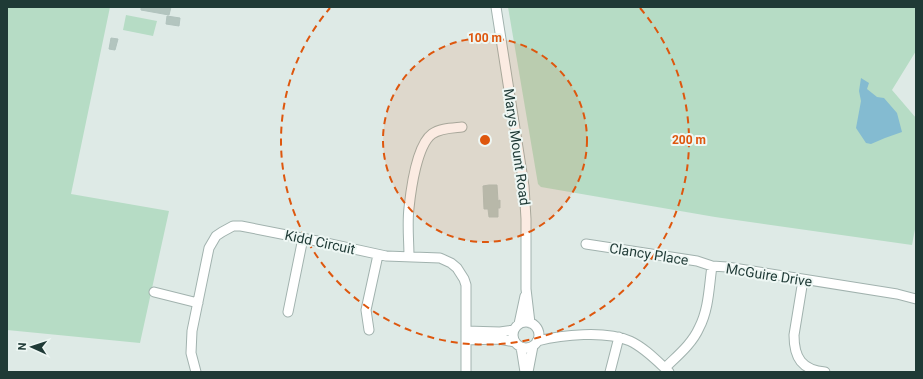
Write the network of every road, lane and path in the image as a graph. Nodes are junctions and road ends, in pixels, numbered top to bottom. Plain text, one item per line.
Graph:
1 (496, 7) edge
2 (462, 127) dead end
3 (304, 238) junction
4 (586, 244) dead end
5 (378, 255) junction
6 (409, 257) junction
7 (712, 266) junction
8 (803, 280) junction
9 (526, 288) junction
10 (154, 292) dead end
11 (916, 299) edge
12 (198, 303) junction
13 (288, 312) dead end
14 (534, 326) junction
15 (516, 327) junction
16 (369, 330) dead end
17 (466, 336) junction
18 (560, 336) junction
19 (619, 337) junction
20 (518, 344) junction
21 (535, 344) junction
22 (667, 370) edge
23 (196, 372) edge
24 (466, 372) edge
25 (526, 372) edge
26 (610, 372) edge
27 (825, 372) edge

1 - 9 street, Marys Mount Road
2 - 6 street
3 - 5 street, Kidd Circuit
3 - 12 street, Kidd Circuit
3 - 13 street
4 - 7 street, Clancy Place
5 - 6 street, Kidd Circuit
5 - 16 street
6 - 17 street, Kidd Circuit
7 - 8 street, McGuire Drive
7 - 22 street, McGuire Drive
8 - 11 street, McGuire Drive
8 - 27 street
9 - 14 street, Marys Mount Road
9 - 15 street, Marys Mount Road
10 - 12 street
12 - 23 street, Kidd Circuit
14 - 15 street
14 - 18 street
14 - 21 street
15 - 17 street
15 - 20 street
17 - 20 street
17 - 24 street, Kidd Circuit
18 - 19 street
18 - 21 street
19 - 22 street
19 - 26 street
20 - 21 street
20 - 25 street
21 - 25 street

